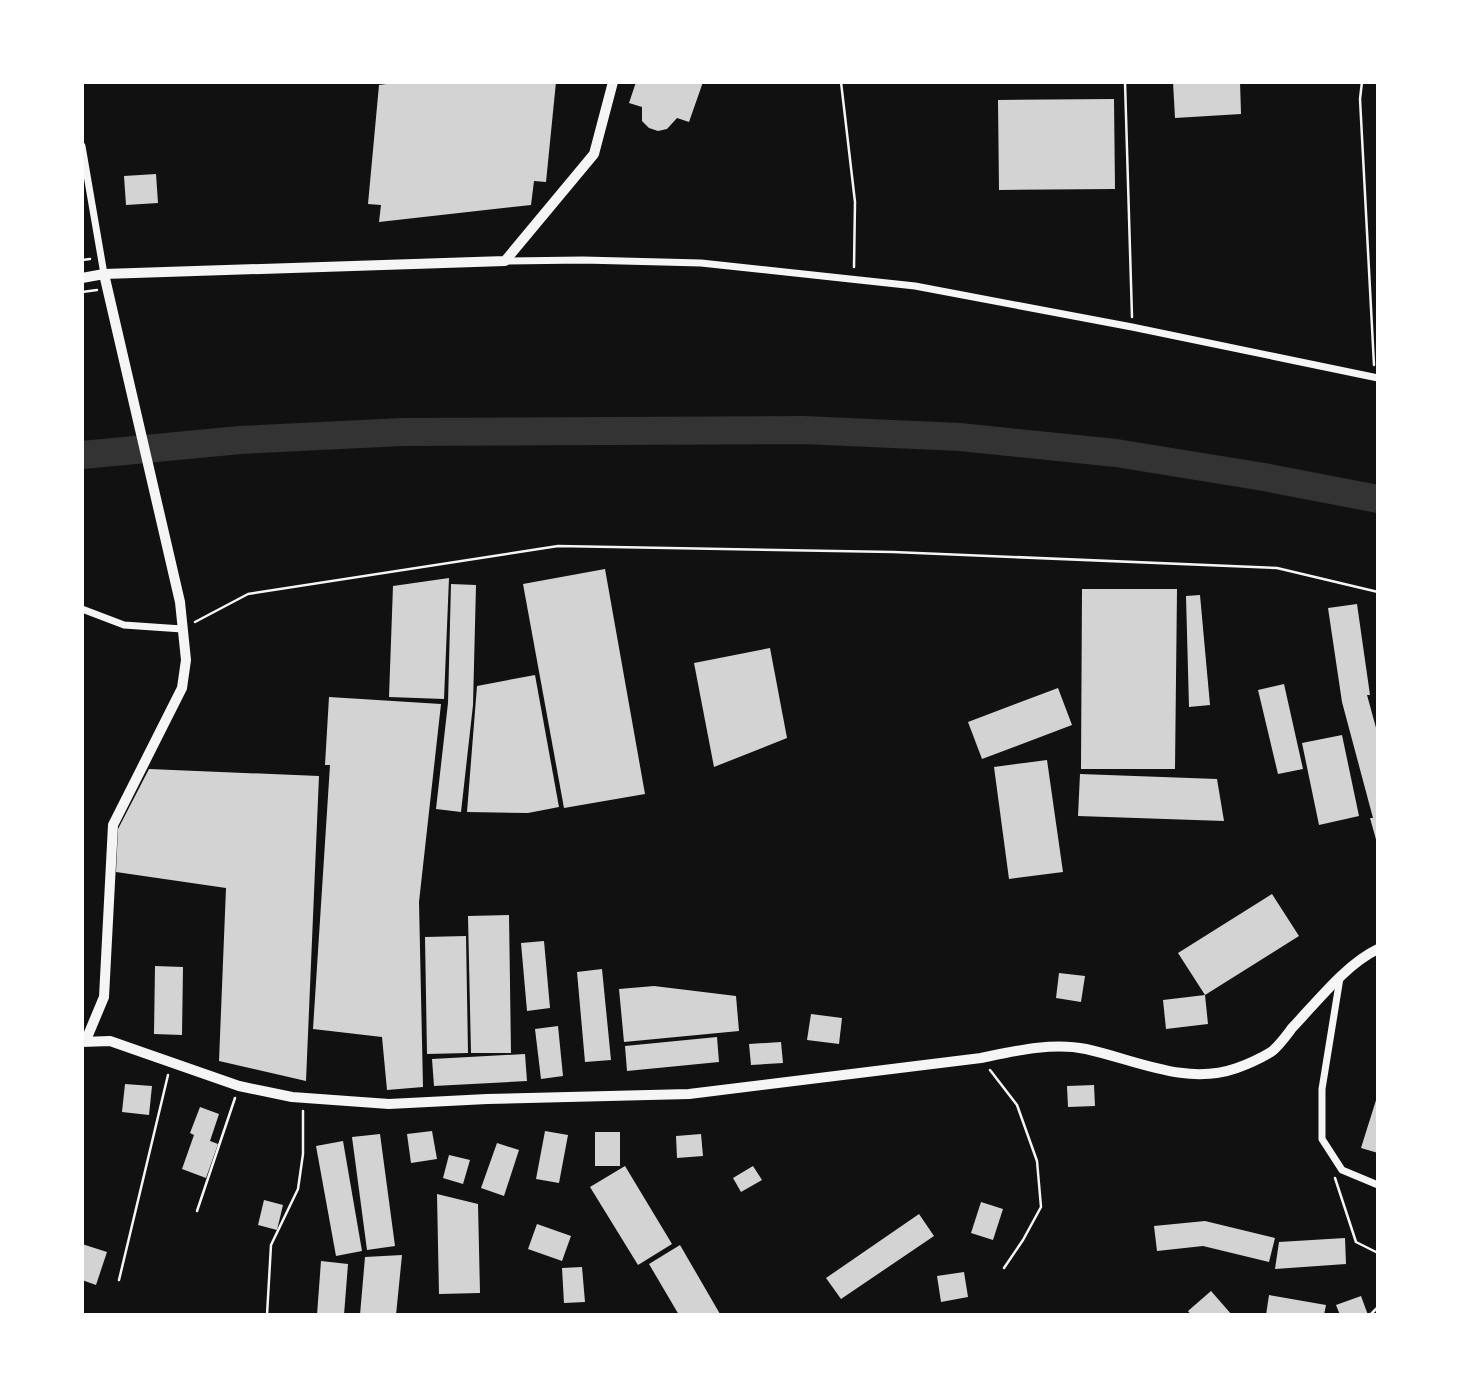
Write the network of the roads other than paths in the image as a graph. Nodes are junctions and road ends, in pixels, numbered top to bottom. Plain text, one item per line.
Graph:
1 (613, 82) edge
2 (82, 146) edge
3 (505, 261) junction
4 (104, 274) junction
5 (82, 278) edge
6 (1376, 378) edge
7 (82, 609) edge
8 (182, 629) junction
9 (1378, 949) edge
10 (1340, 978) junction
11 (84, 1041) edge
12 (1378, 1185) edge

1 - 3 street
2 - 4 street
3 - 4 street
3 - 6 street
4 - 5 street
4 - 8 street
7 - 8 street
8 - 11 street
9 - 10 street
10 - 11 street
10 - 12 street

